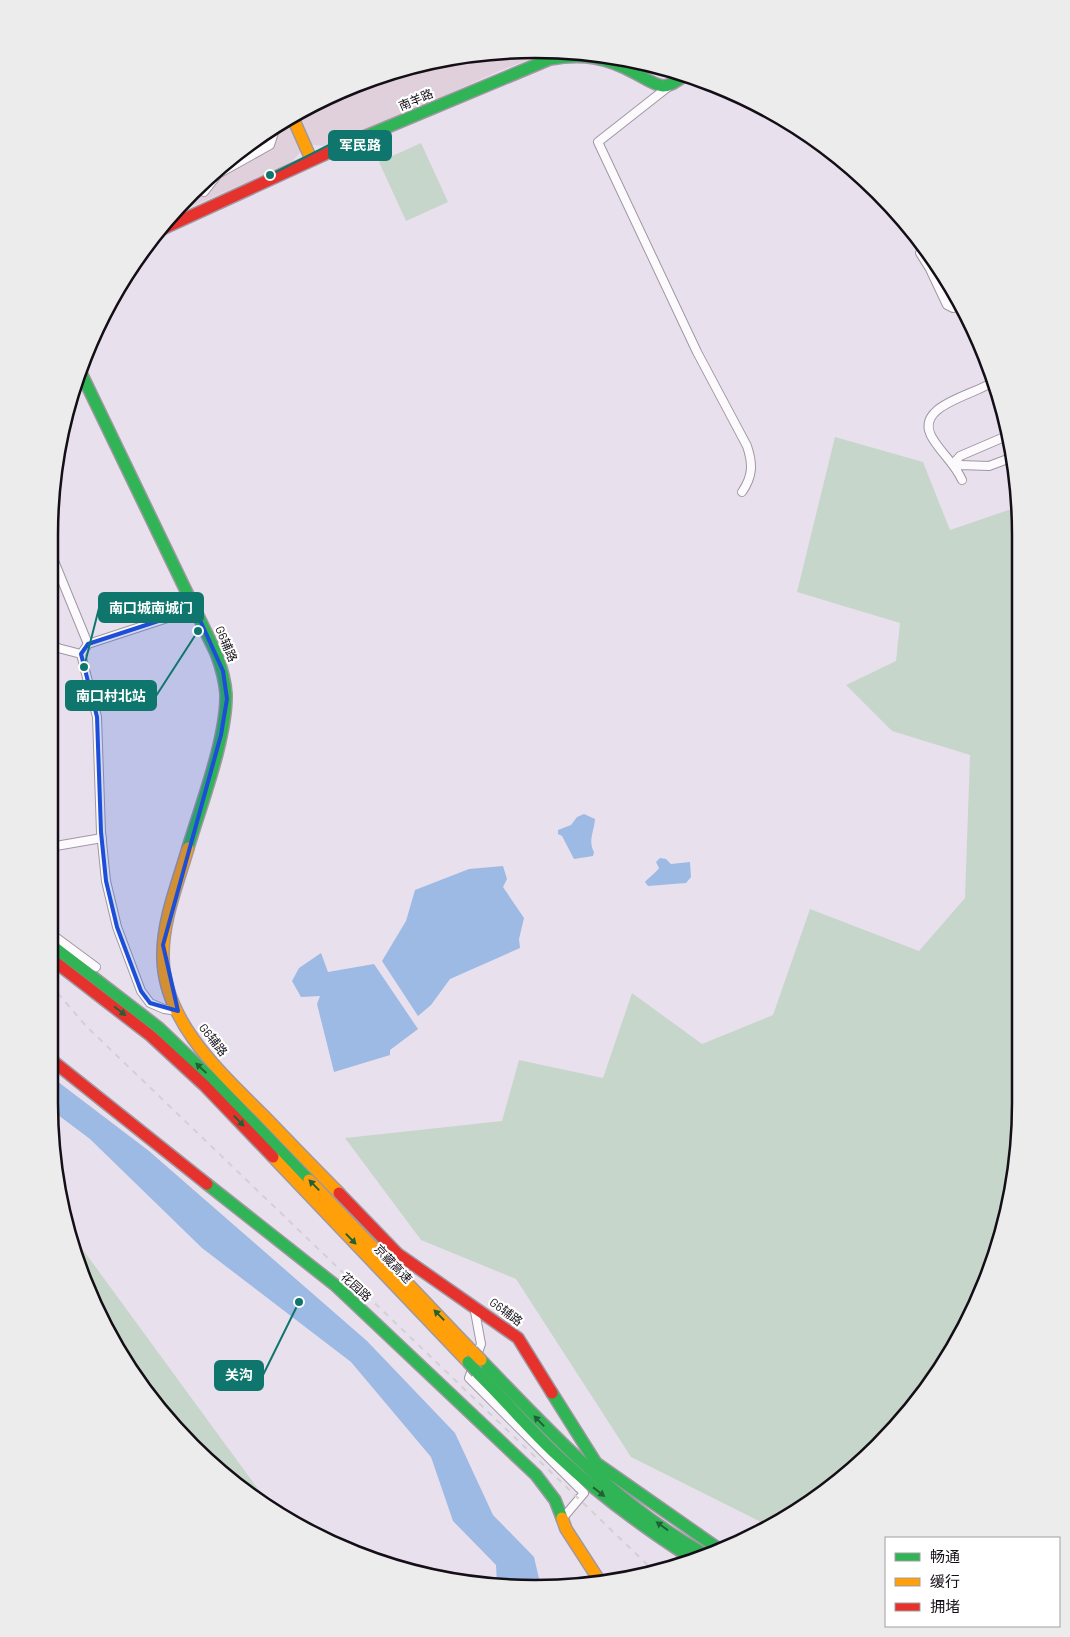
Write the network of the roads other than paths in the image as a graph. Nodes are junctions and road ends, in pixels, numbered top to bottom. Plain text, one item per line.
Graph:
1 (554, 59) edge
2 (624, 66) edge
3 (678, 80) edge
4 (670, 85) junction
5 (295, 122) edge
6 (273, 136) edge
7 (311, 159) junction
8 (237, 162) edge
9 (208, 187) edge
10 (204, 192) dead end
11 (173, 224) edge
12 (921, 255) edge
13 (955, 307) edge
14 (84, 379) edge
15 (988, 385) edge
16 (1002, 438) edge
17 (1006, 460) edge
18 (955, 466) junction
19 (962, 480) dead end
20 (742, 492) dead end
21 (58, 571) edge
22 (195, 609) junction
23 (88, 644) junction
24 (58, 648) edge
25 (81, 654) junction
26 (102, 838) junction
27 (58, 846) edge
28 (58, 941) edge
29 (58, 950) edge
30 (58, 961) edge
31 (88, 973) junction
32 (178, 1011) junction
33 (58, 1065) edge
34 (474, 1306) junction
35 (562, 1518) junction
36 (713, 1545) edge
37 (699, 1550) edge
38 (686, 1555) edge
39 (596, 1575) edge

1 - 7 main road, 南羊路
2 - 4 main road, 南羊路
3 - 4 main road
4 - 20 street
5 - 7 main road
6 - 8 street
7 - 11 main road, 南羊路
9 - 10 street
12 - 13 street
14 - 22 main road, G6辅路
15 - 18 street
16 - 18 street
17 - 18 street
18 - 19 street
21 - 23 street
22 - 23 street
22 - 32 main road, G6辅路
23 - 25 street
24 - 25 street
25 - 26 street
26 - 27 street
26 - 32 street
28 - 31 street
29 - 31 main road
30 - 31 main road
37 -> 31 main road, bridge
31 -> 38 main road, 京藏高速, bridge
32 - 34 main road, G6辅路
33 - 35 main road, 花园路
34 - 35 street
34 - 36 main road, G6辅路
35 - 39 main road, 花园路

